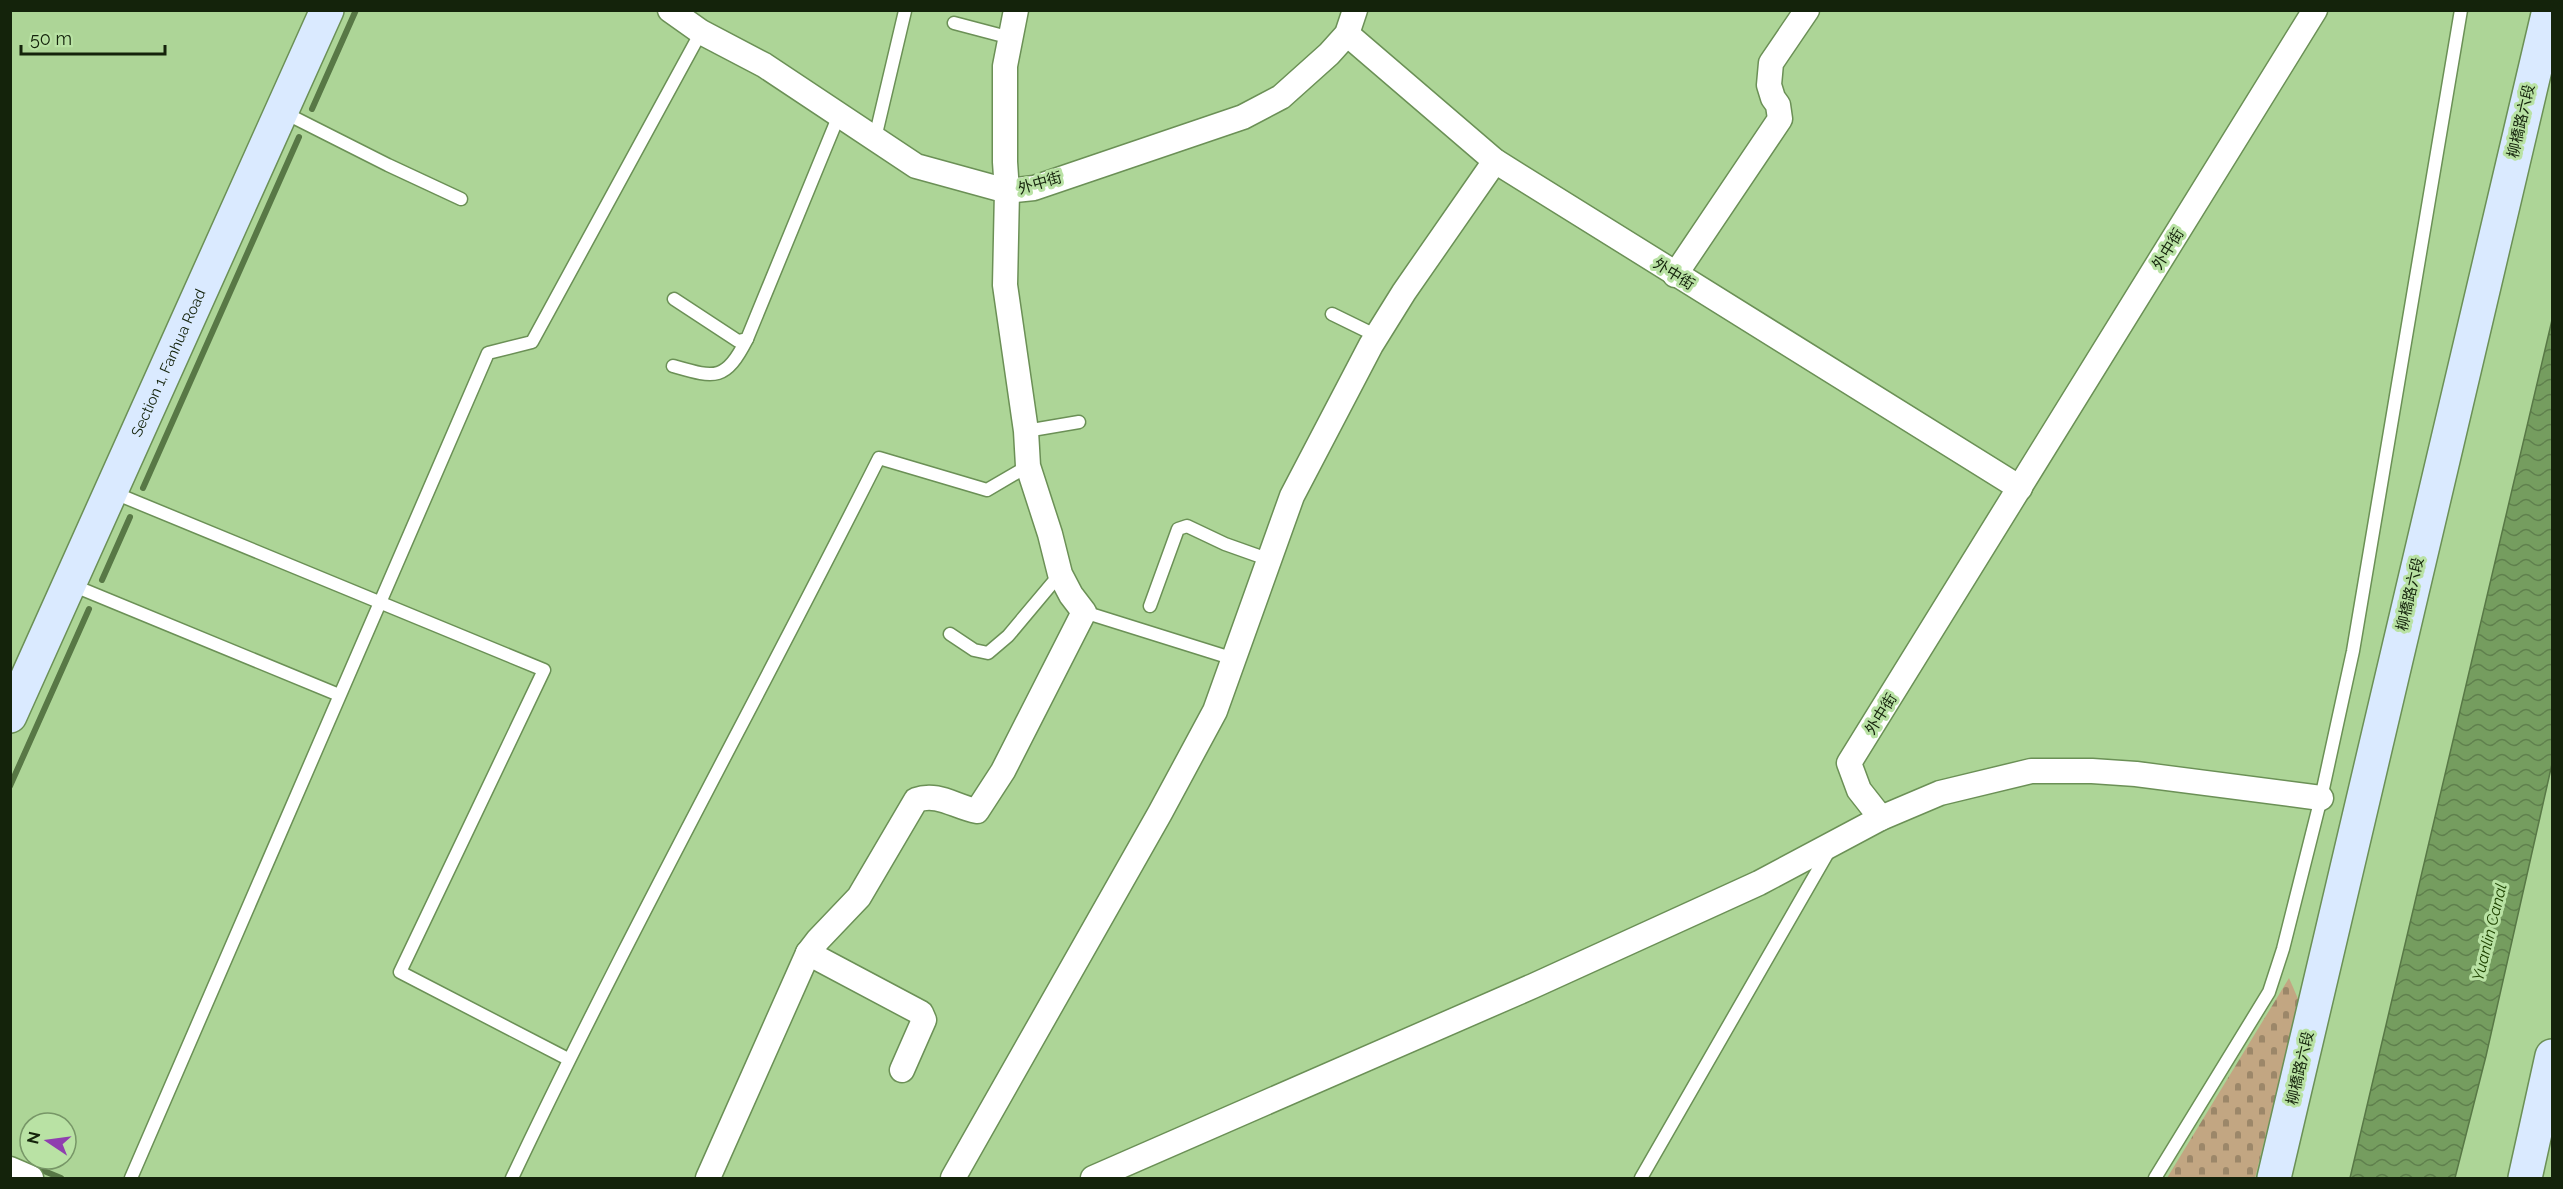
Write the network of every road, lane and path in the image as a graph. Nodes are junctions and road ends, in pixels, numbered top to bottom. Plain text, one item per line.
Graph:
1 (327, 10) edge
2 (670, 10) edge
3 (1016, 10) edge
4 (1355, 10) edge
5 (1807, 10) edge
6 (2315, 10) edge
7 (2461, 10) edge
8 (2549, 10) edge
9 (905, 11) edge
10 (954, 23) dead end
11 (701, 32) junction
12 (1347, 34) junction
13 (1011, 38) junction
14 (282, 112) junction
15 (839, 115) junction
16 (875, 138) junction
17 (1495, 162) junction
18 (1007, 191) junction
19 (461, 199) dead end
20 (1675, 275) junction
21 (674, 299) dead end
22 (1332, 314) dead end
23 (1377, 336) junction
24 (747, 339) junction
25 (673, 366) dead end
26 (1079, 422) dead end
27 (1026, 431) junction
28 (1028, 466) junction
29 (2020, 488) junction
30 (112, 492) junction
31 (1270, 560) junction
32 (1060, 574) junction
33 (70, 584) junction
34 (379, 603) junction
35 (1150, 606) dead end
36 (1084, 612) junction
37 (950, 634) dead end
38 (1234, 658) junction
39 (339, 695) junction
40 (10, 716) edge
41 (2321, 798) junction
42 (1881, 818) junction
43 (1833, 843) junction
44 (808, 953) junction
45 (2553, 1056) edge
46 (568, 1059) junction
47 (902, 1070) dead end
48 (10, 1169) edge
49 (31, 1179) edge
50 (131, 1179) edge
51 (512, 1179) edge
52 (708, 1179) edge
53 (953, 1179) edge
54 (1093, 1179) edge
55 (1641, 1179) edge
56 (2155, 1179) edge
57 (2274, 1179) edge
58 (2525, 1179) edge

1 - 14 main road, Section 1, Fanhua Road
2 - 11 street, 外中街
3 - 13 street
4 - 12 street, 外中街
5 - 20 street
6 - 29 street, 外中街
7 - 41 lane
8 - 57 main road, 柳橋路六段
9 - 16 lane
10 - 13 lane
11 - 15 street, 外中街
11 - 34 lane
12 - 17 street, 外中街
12 - 18 street, 外中街
13 - 18 street
14 - 19 lane
14 - 30 main road, Section 1, Fanhua Road
15 - 16 street, 外中街
15 - 24 lane
16 - 18 street, 外中街
17 - 20 street, 外中街
17 - 23 street
18 - 27 street
20 - 29 street, 外中街
21 - 24 lane
22 - 23 lane
23 - 31 street
24 - 25 lane
26 - 27 lane
27 - 28 street
28 - 32 street
28 - 46 lane
29 - 42 street, 外中街
30 - 33 main road, Section 1, Fanhua Road
30 - 34 lane
31 - 35 lane
31 - 38 street
32 - 36 street
32 - 37 lane
33 - 39 lane
33 - 40 main road, Section 1, Fanhua Road
34 - 39 lane
34 - 46 lane
36 - 38 lane
36 - 44 street
38 - 53 street
39 - 50 lane
41 - 42 street
41 - 56 lane
42 - 43 street
43 - 54 street
43 - 55 lane
44 - 47 street
44 - 52 street
45 - 58 main road
46 - 51 lane
48 - 49 street

